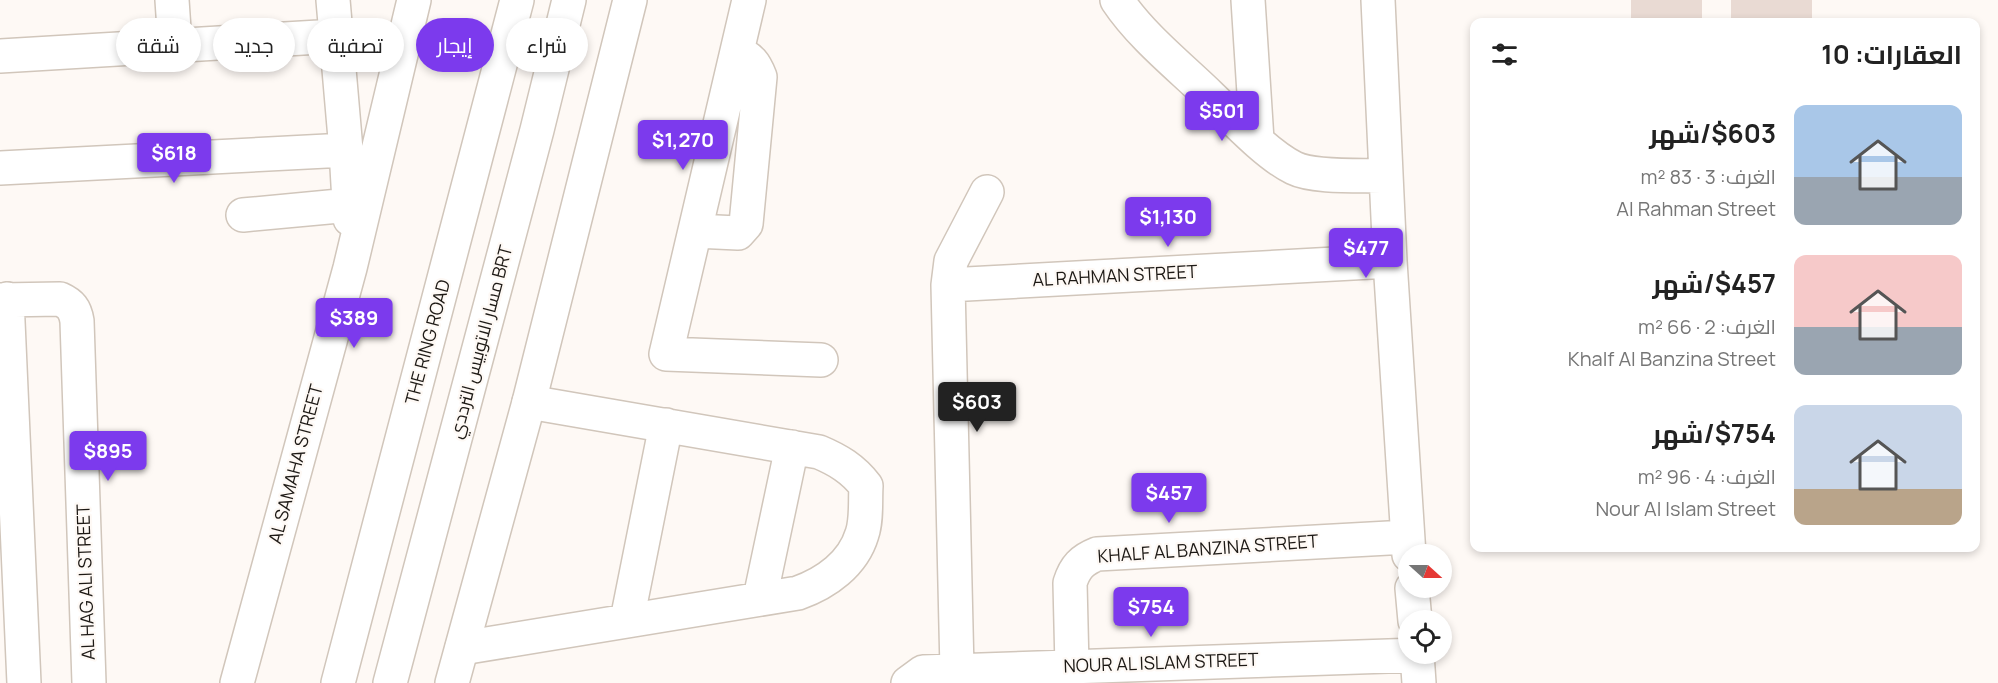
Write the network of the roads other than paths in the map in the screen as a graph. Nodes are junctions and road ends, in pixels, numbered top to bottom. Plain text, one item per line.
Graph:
1 (172, 0) edge
2 (333, 0) edge
3 (414, 0) edge
4 (517, 0) edge
5 (569, 0) edge
6 (630, 0) edge
7 (749, 0) edge
8 (1117, 0) edge
9 (1248, 0) edge
10 (1378, 0) edge
11 (173, 18) edge
12 (334, 18) edge
13 (307, 37) edge
14 (201, 43) edge
15 (116, 48) edge
16 (737, 53) junction
17 (0, 56) edge
18 (339, 72) edge
19 (1257, 140) junction
20 (346, 150) junction
21 (0, 168) edge
22 (1385, 176) junction
23 (987, 192) dead end
24 (350, 206) junction
25 (243, 215) dead end
26 (695, 231) junction
27 (1390, 261) junction
28 (350, 268) junction
29 (948, 285) junction
30 (3, 300) edge
31 (821, 360) dead end
32 (529, 402) junction
33 (666, 425) junction
34 (792, 447) junction
35 (1408, 544) edge
36 (1398, 546) edge
37 (760, 598) junction
38 (627, 620) junction
39 (462, 648) junction
40 (1398, 655) edge
41 (1418, 664) edge
42 (1072, 666) junction
43 (957, 670) junction
44 (24, 683) edge
45 (89, 683) edge
46 (237, 683) edge
47 (338, 683) edge
48 (390, 683) edge
49 (452, 683) edge
50 (908, 683) edge
51 (1419, 683) edge

1 - 11 main road
2 - 12 main road
3 - 28 main road, AL SAMAHA STREET
4 - 47 main road, THE RING ROAD
5 - 48 main road, مسار الاتوبيس الترددي BRT
6 - 32 main road
7 - 16 main road
8 - 19 main road
9 - 19 main road
10 - 22 main road
13 - 14 main road
15 - 17 main road
16 - 26 main road
16 - 26 main road
18 - 20 main road
19 - 22 main road
20 - 21 main road
20 - 24 main road
22 - 27 main road
23 - 29 main road
24 - 25 main road
24 - 28 main road
26 - 31 main road
27 - 29 main road, AL RAHMAN STREET
27 - 35 main road
28 - 46 main road, AL SAMAHA STREET
29 - 43 main road
30 - 44 main road
30 - 45 main road, AL HAG ALI STREET
32 - 33 main road
32 - 39 main road
33 - 34 main road
33 - 38 main road
34 - 37 main road
34 - 37 main road
36 - 42 main road, KHALF AL BANZINA STREET
37 - 38 main road
38 - 39 main road
39 - 49 main road
40 - 42 main road, NOUR AL ISLAM STREET
41 - 51 main road
42 - 43 main road, NOUR AL ISLAM STREET
43 - 50 main road, NOUR AL ISLAM STREET

